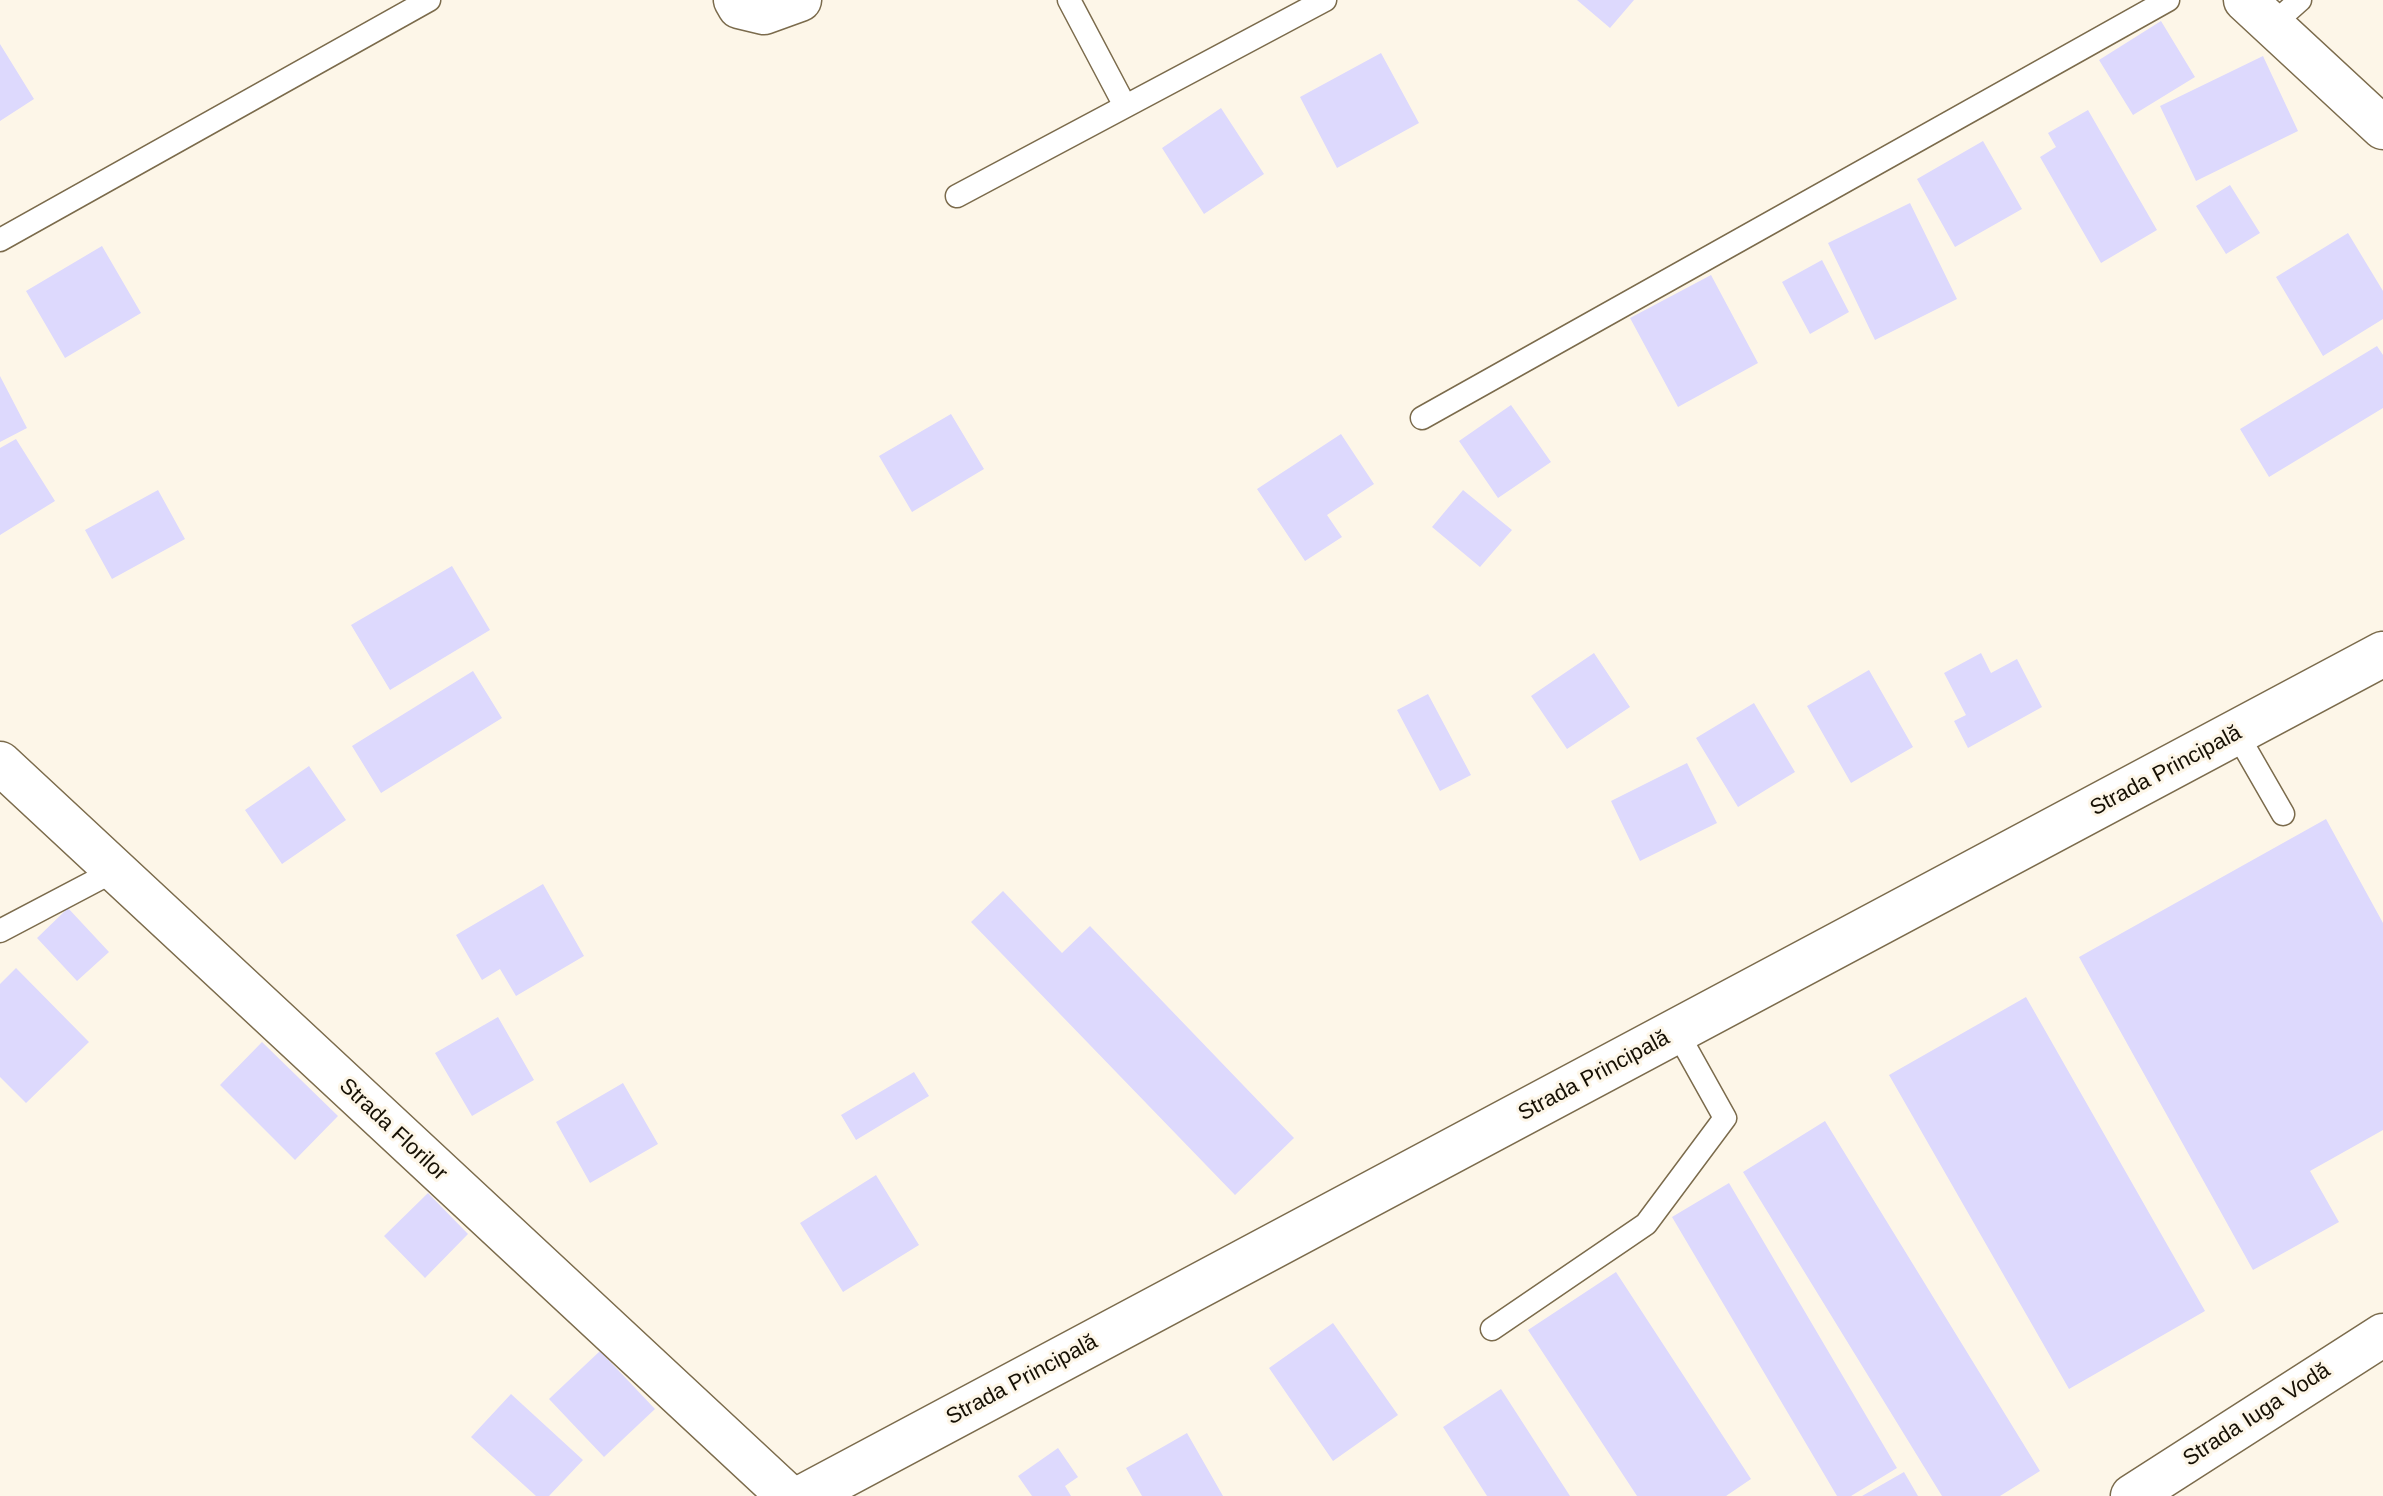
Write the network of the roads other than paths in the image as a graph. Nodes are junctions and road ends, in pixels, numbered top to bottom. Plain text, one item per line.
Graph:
1 (429, 0) edge
2 (735, 0) edge
3 (800, 0) edge
4 (1069, 0) edge
5 (1325, 0) edge
6 (2168, 0) edge
7 (2272, 8) edge
8 (1125, 106) junction
9 (2383, 128) edge
10 (957, 196) dead end
11 (0, 240) edge
12 (1422, 418) dead end
13 (2383, 654) edge
14 (2237, 734) junction
15 (0, 763) edge
16 (2283, 814) dead end
17 (114, 871) junction
18 (0, 931) edge
19 (1677, 1032) junction
20 (1492, 1329) dead end
21 (2383, 1335) edge
22 (788, 1496) edge
23 (805, 1496) edge
24 (2132, 1496) edge

1 - 11 lane
2 - 3 street
4 - 8 lane
5 - 8 lane
6 - 12 lane
7 - 9 street
8 - 10 lane
13 - 14 street, Strada Principală
14 - 16 lane
14 - 19 street, Strada Principală
15 - 17 street, Strada Florilor
17 - 18 lane
17 - 22 street, Strada Florilor
19 - 20 lane
19 - 23 street, Strada Principală
21 - 24 street, Strada Iuga Vodă

